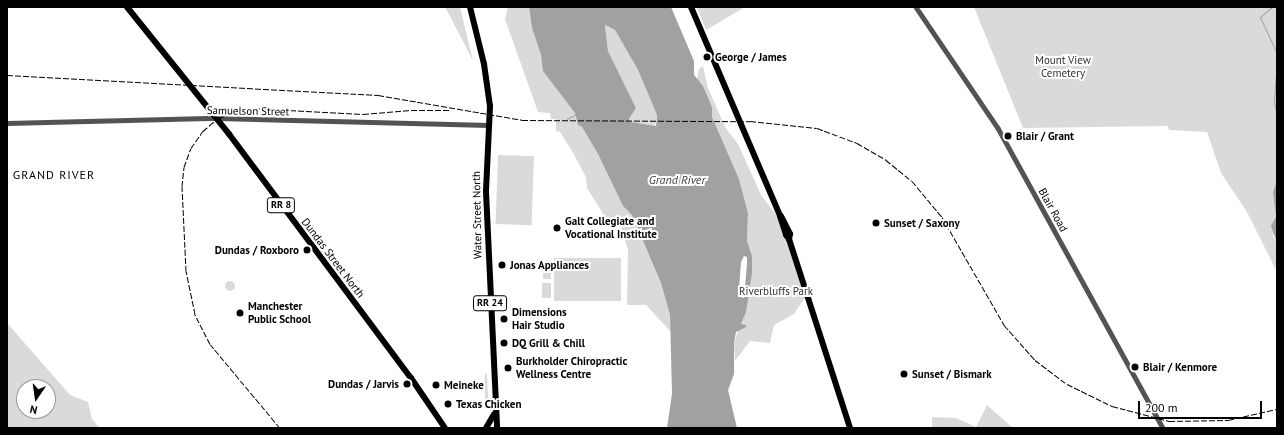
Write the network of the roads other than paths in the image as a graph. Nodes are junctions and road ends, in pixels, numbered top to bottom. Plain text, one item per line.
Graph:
1 (127, 7) edge
2 (470, 7) edge
3 (691, 7) edge
4 (916, 7) edge
5 (7, 123) edge
6 (488, 125) junction
7 (494, 414) junction
8 (495, 427) edge
9 (445, 428) edge
10 (486, 428) edge
11 (850, 428) edge
12 (1163, 428) edge

1 - 9 main road, Dundas Street North / RR 8
2 - 6 main road, Water Street North / RR 24
3 - 11 main road
4 - 12 street, Blair Road
5 - 6 street, Samuelson Street
6 - 7 main road, Water Street North / RR 24
7 - 8 main road, Water Street North / RR 24
7 - 10 main road

